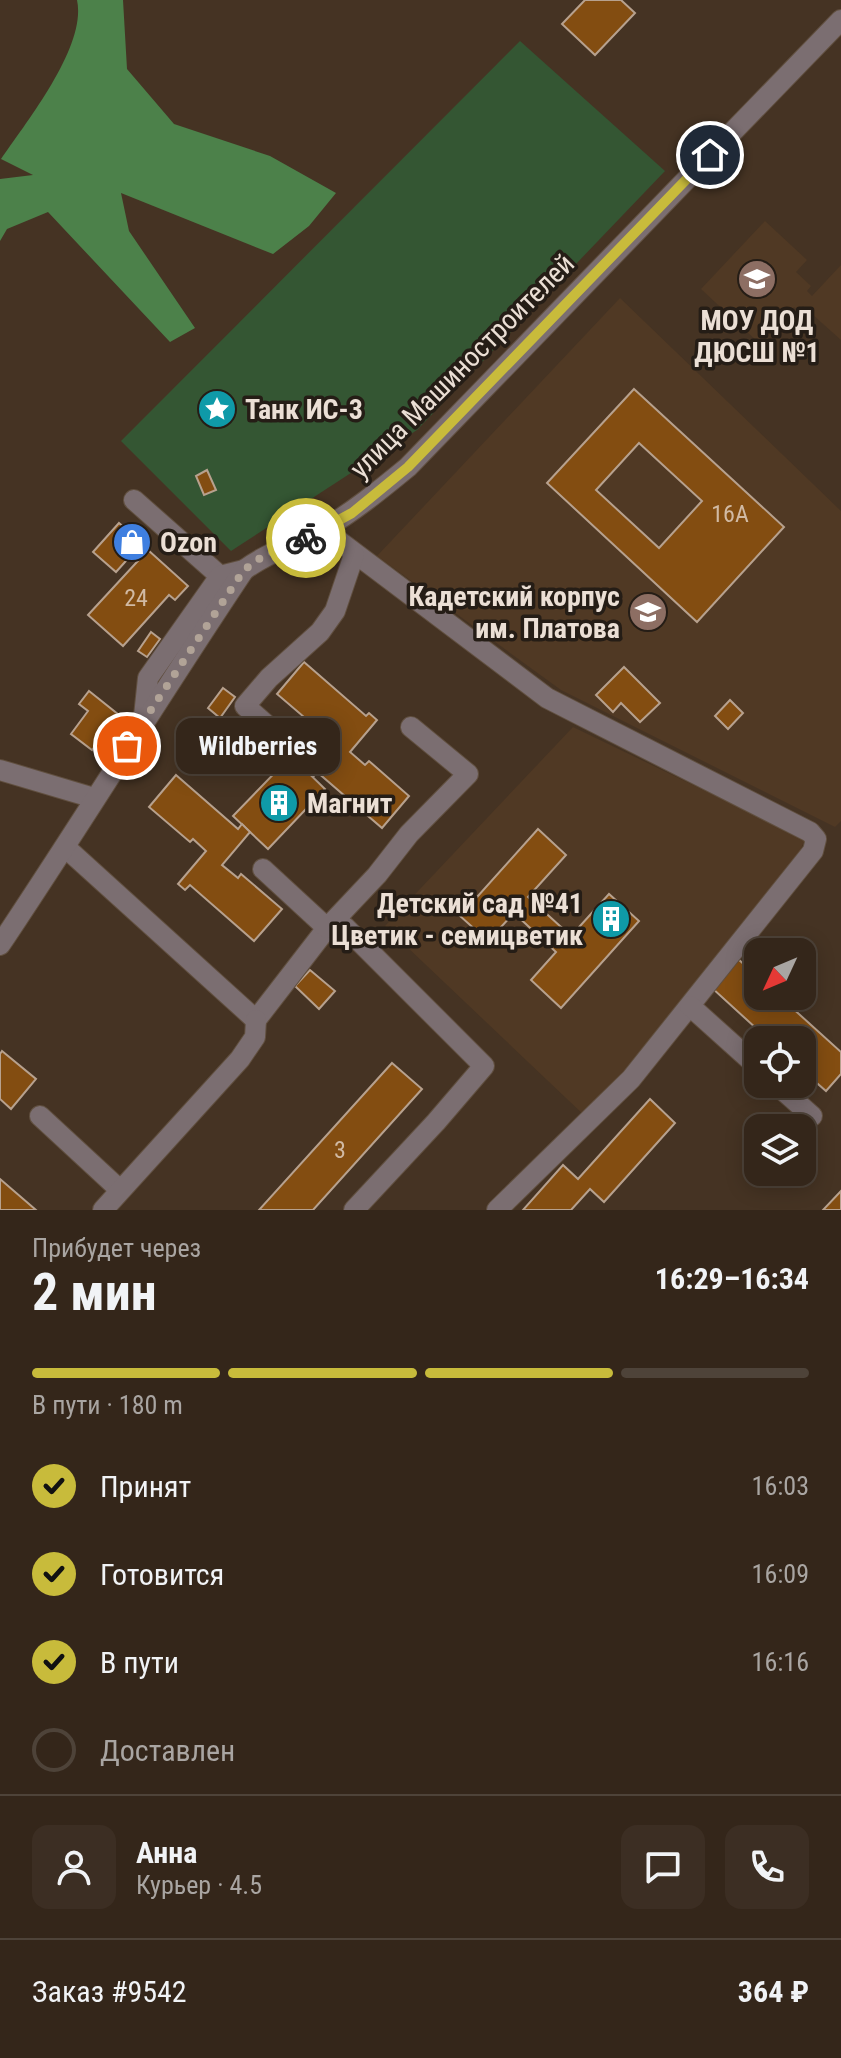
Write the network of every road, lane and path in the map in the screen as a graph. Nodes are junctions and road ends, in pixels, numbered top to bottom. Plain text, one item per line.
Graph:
1 (841, 20) edge
2 (134, 500) dead end
3 (323, 529) junction
4 (354, 555) junction
5 (244, 570) junction
6 (220, 576) junction
7 (144, 720) junction
8 (411, 727) dead end
9 (287, 743) dead end
10 (0, 770) edge
11 (94, 798) junction
12 (65, 847) junction
13 (263, 869) dead end
14 (327, 928) junction
15 (0, 945) edge
16 (690, 1006) junction
17 (256, 1020) junction
18 (744, 1054) edge
19 (792, 1098) edge
20 (810, 1114) edge
21 (40, 1116) dead end
22 (119, 1189) junction
23 (103, 1210) edge
24 (354, 1210) edge
25 (497, 1210) edge

1 - 3 street, улица Машиностроителей
2 - 6 street
3 - 4 street
3 - 5 street, улица Машиностроителей
4 - 9 street
4 - 16 street
5 - 6 street
5 - 7 street, улица Машиностроителей
6 - 7 street
7 - 11 street, улица Машиностроителей
8 - 14 street
10 - 11 street
11 - 12 street, улица Машиностроителей
12 - 15 street, улица Машиностроителей
12 - 17 street
13 - 14 street
14 - 17 street
14 - 24 street
16 - 18 street
16 - 25 street
17 - 22 street
19 - 20 street
21 - 22 street
22 - 23 street

